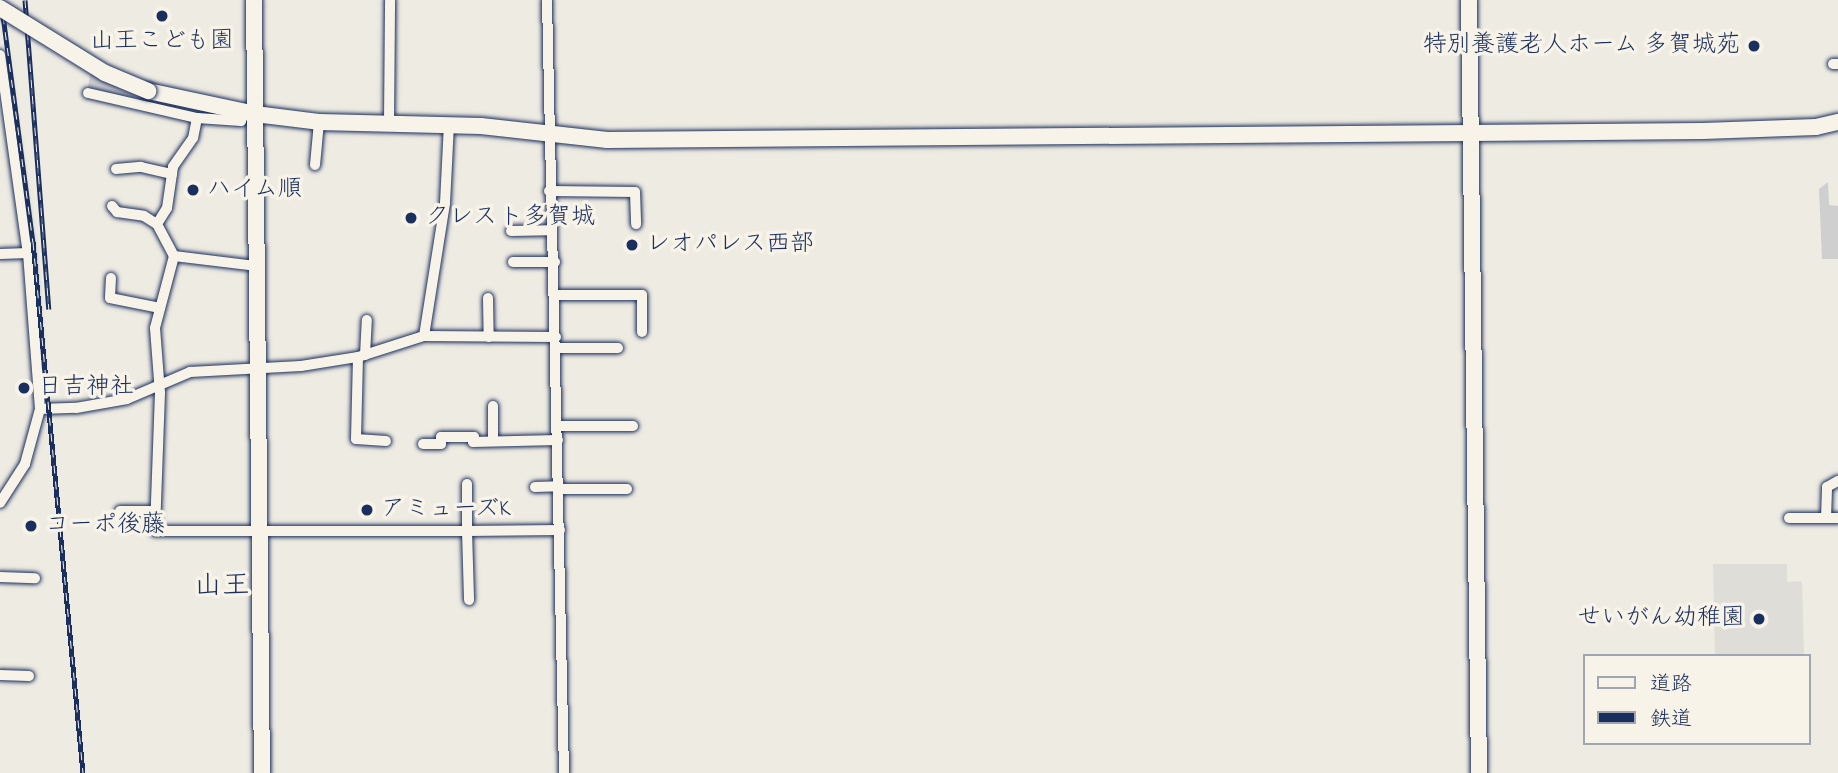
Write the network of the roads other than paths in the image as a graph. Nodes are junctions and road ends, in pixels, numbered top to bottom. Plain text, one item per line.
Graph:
1 (254, 0) edge
2 (390, 0) edge
3 (547, 0) edge
4 (1469, 0) edge
5 (0, 8) edge
6 (0, 55) edge
7 (1, 70) edge
8 (88, 93) dead end
9 (249, 113) junction
10 (197, 118) junction
11 (319, 122) junction
12 (1838, 122) edge
13 (389, 123) junction
14 (449, 125) junction
15 (1471, 132) junction
16 (548, 133) junction
17 (315, 165) dead end
18 (117, 169) dead end
19 (172, 174) junction
20 (550, 191) junction
21 (112, 206) dead end
22 (158, 223) junction
23 (636, 224) dead end
24 (550, 230) junction
25 (511, 231) dead end
26 (27, 253) junction
27 (0, 254) edge
28 (174, 256) junction
29 (555, 261) junction
30 (513, 262) dead end
31 (257, 266) junction
32 (111, 278) dead end
33 (555, 295) junction
34 (488, 298) dead end
35 (160, 308) junction
36 (367, 320) dead end
37 (642, 332) dead end
38 (424, 335) junction
39 (489, 337) junction
40 (556, 342) junction
41 (618, 348) dead end
42 (361, 356) junction
43 (258, 368) junction
44 (157, 385) junction
45 (493, 406) dead end
46 (40, 409) junction
47 (558, 426) junction
48 (633, 426) dead end
49 (558, 440) junction
50 (386, 441) dead end
51 (493, 441) junction
52 (423, 444) dead end
53 (1838, 481) edge
54 (467, 484) dead end
55 (535, 487) dead end
56 (559, 487) junction
57 (627, 489) dead end
58 (0, 503) edge
59 (120, 511) dead end
60 (154, 511) junction
61 (1789, 518) dead end
62 (1832, 518) edge
63 (560, 530) junction
64 (467, 531) junction
65 (260, 534) junction
66 (0, 578) edge
67 (35, 578) dead end
68 (469, 600) dead end
69 (0, 675) edge
70 (29, 676) dead end
71 (262, 773) edge
72 (564, 773) edge
73 (1479, 773) edge

1 - 9 street
2 - 13 street
3 - 16 street
4 - 15 street
5 - 9 street, bridge
6 - 7 street
7 - 26 street
8 - 10 street
9 - 10 street
9 - 11 street
9 - 31 street
10 - 19 street
11 - 13 street
11 - 17 street
12 - 15 street
13 - 14 street
14 - 16 street
14 - 38 street
15 - 16 street
15 - 73 street
16 - 20 street
18 - 19 street
19 - 22 street
20 - 23 street
20 - 24 street
21 - 22 street
22 - 28 street
24 - 25 street
24 - 29 street
26 - 27 street
26 - 46 street
28 - 31 street
28 - 35 street
29 - 30 street
29 - 33 street
31 - 43 street
32 - 35 street
33 - 37 street
33 - 40 street
34 - 39 street
35 - 44 street
36 - 42 street
38 - 39 street
38 - 42 street
39 - 40 street
40 - 41 street
40 - 47 street
42 - 43 street
42 - 50 street
43 - 44 street
43 - 65 street
44 - 46 street
44 - 60 street
45 - 51 street
46 - 58 street
47 - 48 street
47 - 49 street
49 - 51 street
49 - 56 street
51 - 52 street
53 - 62 street
54 - 64 street
55 - 56 street
56 - 57 street
56 - 63 street
59 - 60 street
60 - 65 street
61 - 62 street
63 - 64 street
63 - 72 street
64 - 65 street
64 - 68 street
65 - 71 street
66 - 67 street
69 - 70 street

